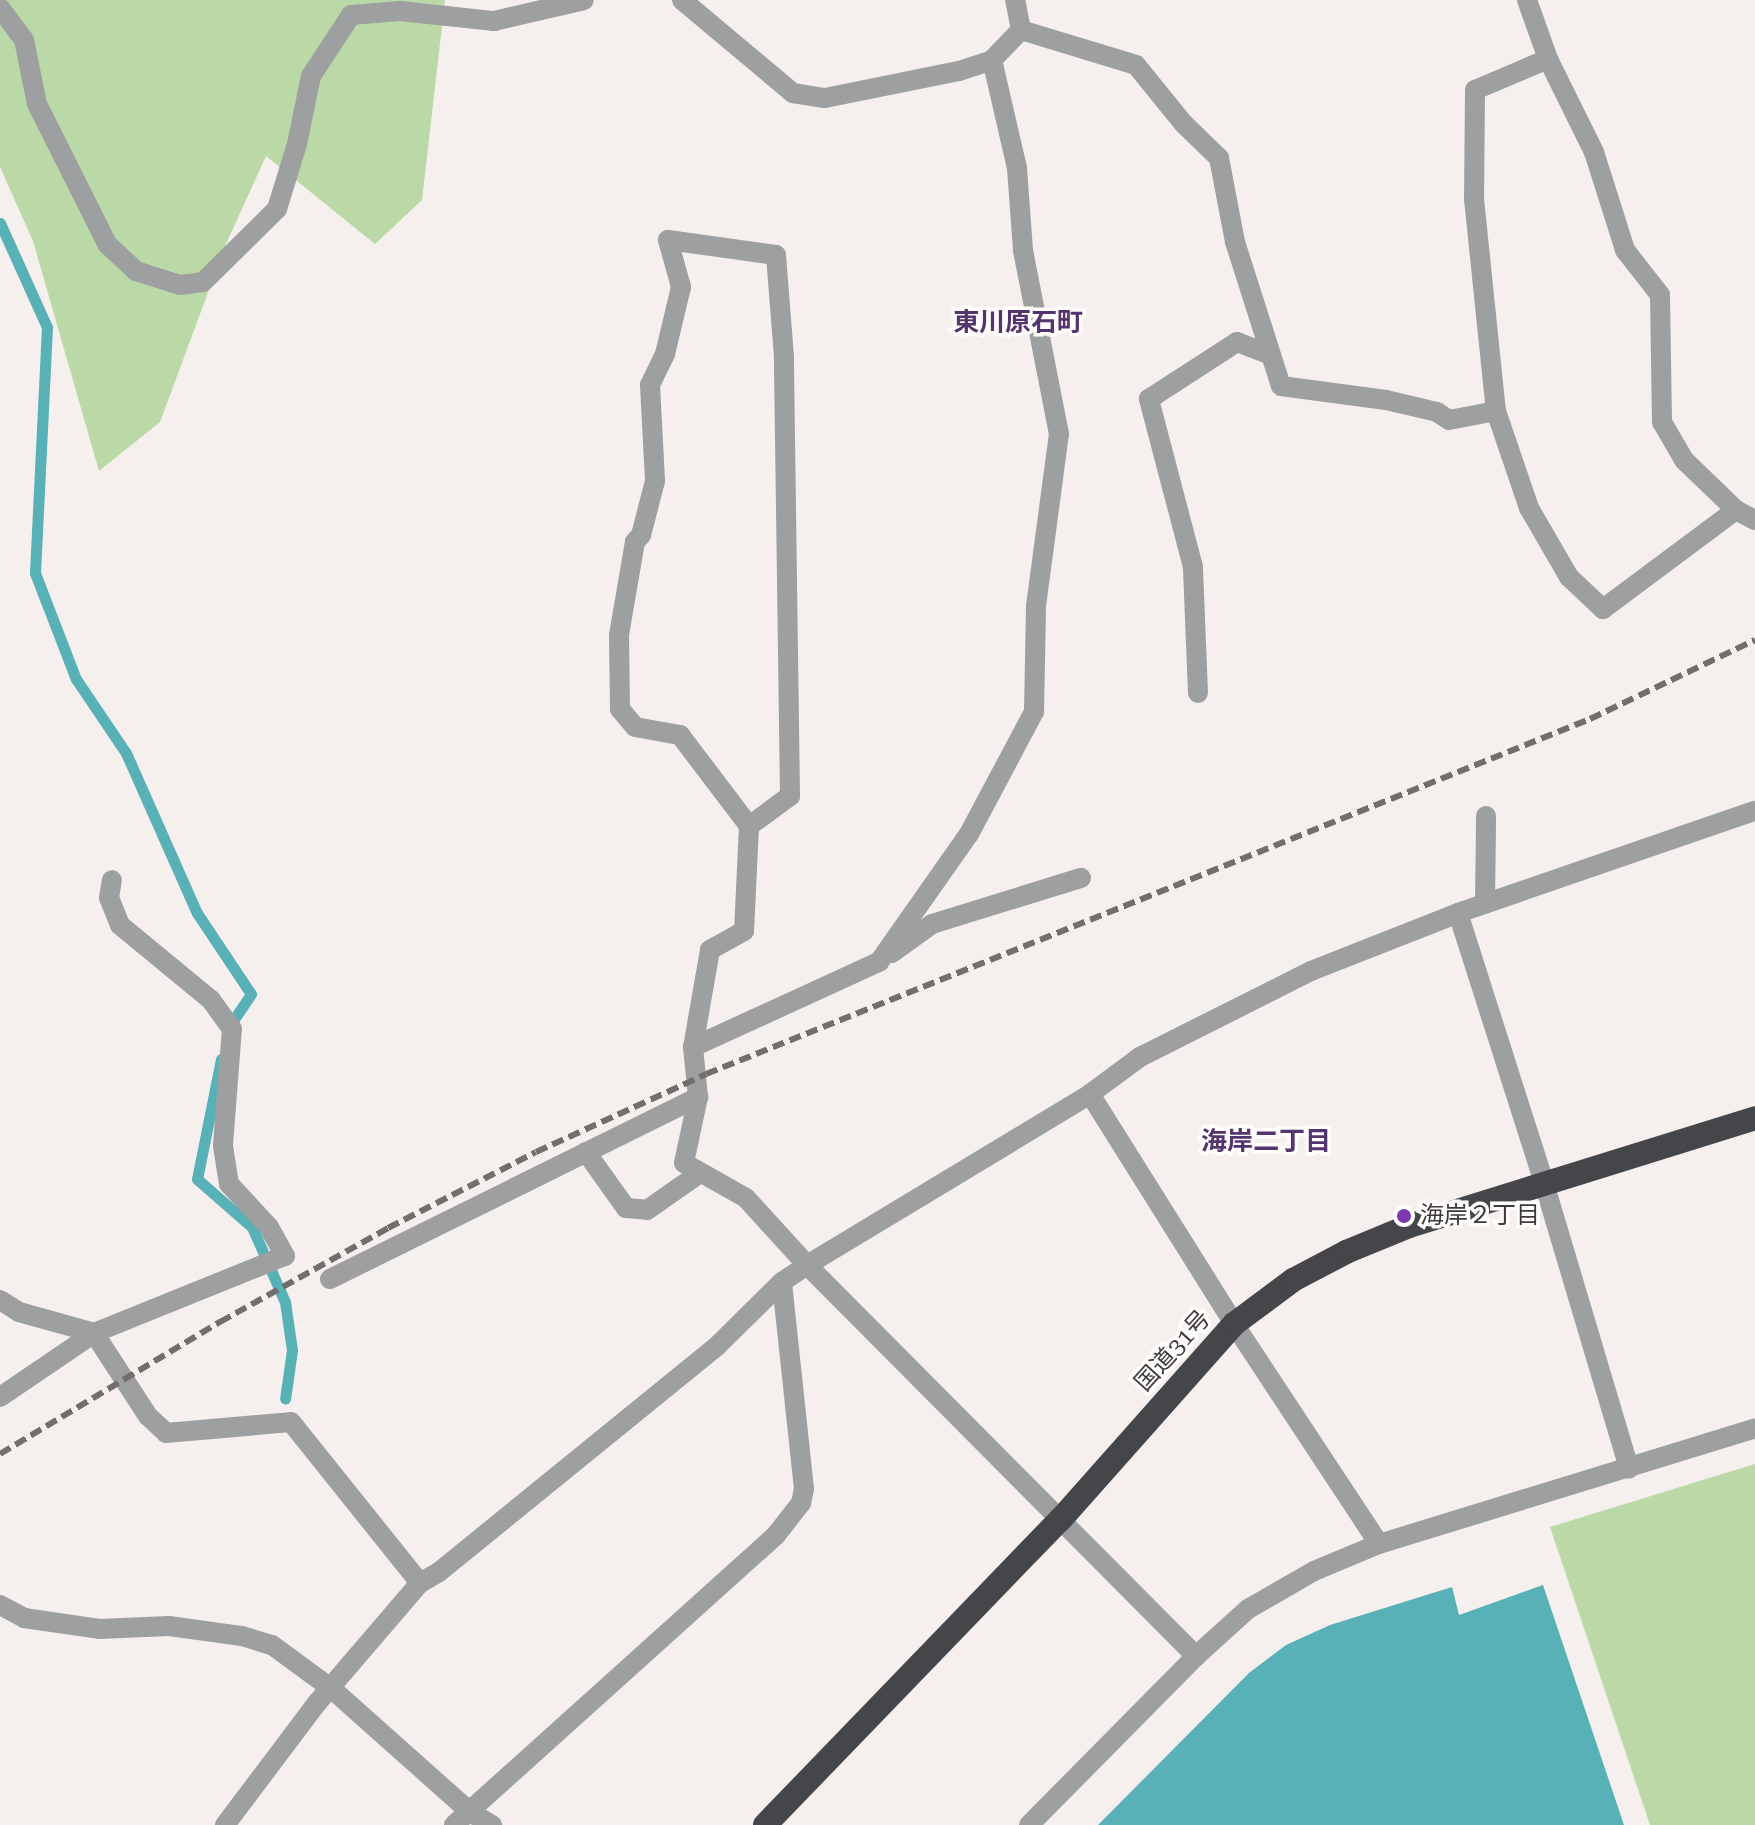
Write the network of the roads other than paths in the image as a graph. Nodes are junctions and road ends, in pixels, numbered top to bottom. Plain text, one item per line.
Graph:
1 (584, 0) edge
2 (682, 0) edge
3 (1015, 0) edge
4 (1527, 0) edge
5 (0, 8) edge
6 (1021, 30) junction
7 (1548, 59) junction
8 (992, 60) junction
9 (1269, 354) junction
10 (1496, 411) junction
11 (1736, 510) junction
12 (1755, 520) edge
13 (1198, 693) dead end
14 (1755, 811) edge
15 (1486, 816) dead end
16 (749, 826) junction
17 (1081, 878) dead end
18 (112, 880) dead end
19 (1485, 904) junction
20 (1458, 913) junction
21 (879, 962) junction
22 (693, 1047) junction
23 (1090, 1094) junction
24 (698, 1097) junction
25 (1755, 1118) edge
26 (586, 1152) junction
27 (700, 1173) junction
28 (1544, 1183) junction
29 (807, 1265) junction
30 (330, 1279) dead end
31 (782, 1282) junction
32 (0, 1300) edge
33 (1234, 1324) junction
34 (94, 1333) junction
35 (0, 1397) edge
36 (1755, 1428) edge
37 (1629, 1469) junction
38 (1061, 1519) junction
39 (1379, 1544) junction
40 (420, 1583) junction
41 (0, 1605) edge
42 (1196, 1656) junction
43 (332, 1689) junction
44 (462, 1818) edge
45 (225, 1825) edge
46 (492, 1825) edge
47 (765, 1825) edge
48 (1029, 1825) edge

1 - 5 street
2 - 8 street
3 - 6 street
4 - 7 street
6 - 8 street
6 - 9 street
7 - 10 street
7 - 11 street
8 - 21 street
9 - 10 street
9 - 13 street
10 - 11 street
11 - 12 street
14 - 19 street
15 - 19 street
16 - 16 street
16 - 22 street
17 - 21 street
18 - 34 street
19 - 20 street
20 - 23 street
20 - 28 street
21 - 22 street
22 - 24 street
23 - 29 street
23 - 33 street
24 - 26 street
24 - 27 street
25 - 28 highway, 国道31号
26 - 27 street
26 - 30 street
27 - 29 street
28 - 33 highway, 国道31号
28 - 37 street
29 - 31 street
29 - 38 street
31 - 40 street
31 - 44 street
32 - 34 street
33 - 38 highway, 国道31号
33 - 39 street
34 - 35 street
34 - 40 street
36 - 37 street
37 - 39 street
38 - 42 street
38 - 47 highway, 国道31号
39 - 42 street
40 - 43 street
41 - 43 street
42 - 48 street
43 - 44 street
43 - 45 street
44 - 46 street

